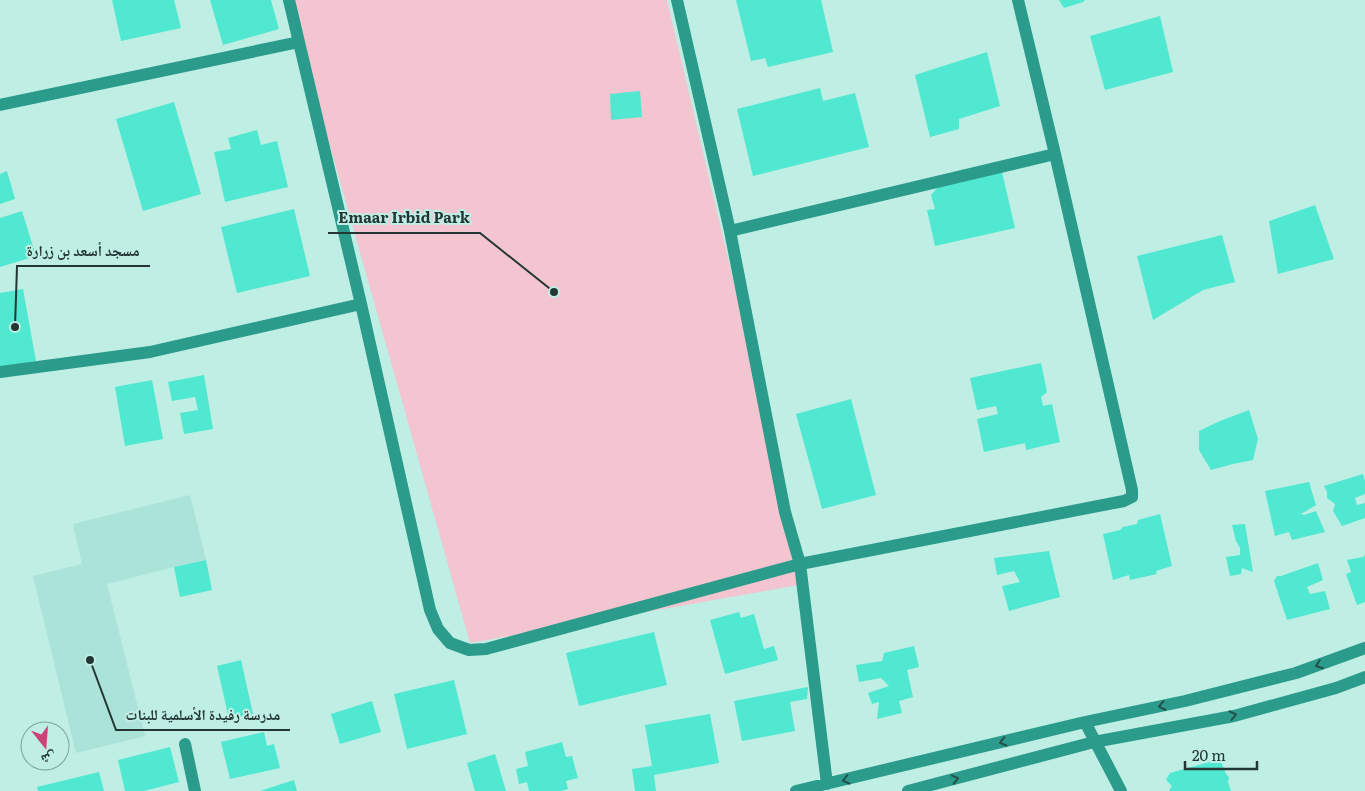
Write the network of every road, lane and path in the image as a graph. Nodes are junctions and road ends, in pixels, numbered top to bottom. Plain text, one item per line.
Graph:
1 (289, 0) edge
2 (677, 0) edge
3 (1018, 0) edge
4 (300, 42) junction
5 (0, 105) edge
6 (1055, 154) junction
7 (730, 231) junction
8 (361, 304) junction
9 (0, 372) edge
10 (800, 564) junction
11 (1365, 648) edge
12 (1365, 677) edge
13 (1085, 722) junction
14 (1094, 742) junction
15 (185, 744) dead end
16 (827, 784) junction
17 (195, 791) edge
18 (796, 791) edge
19 (908, 791) edge
20 (1121, 791) edge

1 - 4 street
2 - 7 street
3 - 6 street
4 - 5 street
4 - 8 street
6 - 7 street
6 - 10 street
7 - 10 street
8 - 9 street
8 - 10 street
10 - 16 street
11 -> 13 street
14 -> 12 street
13 - 14 street
13 -> 16 street
19 -> 14 street
14 - 20 street
15 - 17 street
16 - 18 street

